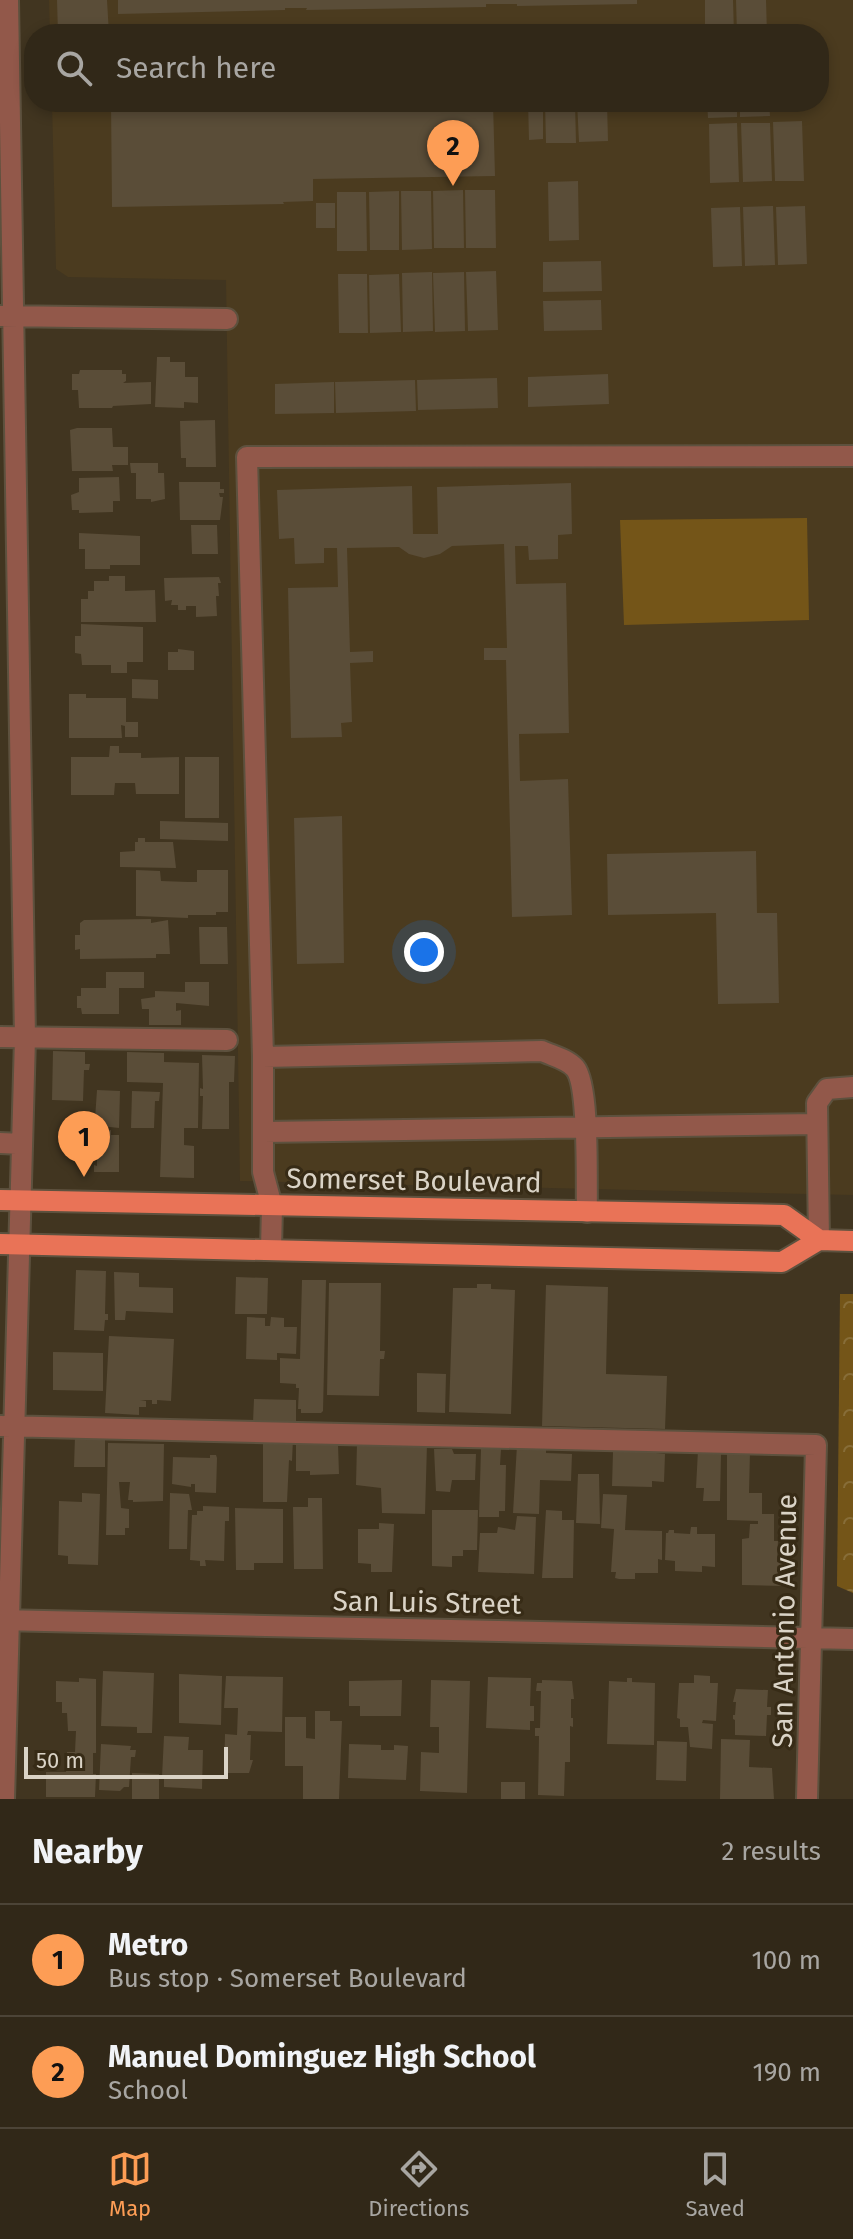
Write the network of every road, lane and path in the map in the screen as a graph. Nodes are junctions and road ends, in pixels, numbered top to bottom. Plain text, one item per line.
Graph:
1 (8, 0) edge
2 (6, 316) edge
3 (227, 319) dead end
4 (853, 456) edge
5 (0, 1037) edge
6 (25, 1038) junction
7 (227, 1040) dead end
8 (263, 1057) junction
9 (853, 1087) edge
10 (817, 1124) junction
11 (585, 1126) junction
12 (264, 1132) junction
13 (0, 1143) edge
14 (22, 1144) junction
15 (0, 1200) edge
16 (21, 1201) junction
17 (272, 1206) junction
18 (587, 1212) junction
19 (819, 1240) junction
20 (853, 1241) edge
21 (10, 1244) edge
22 (271, 1250) junction
23 (8, 1426) edge
24 (5, 1620) edge
25 (811, 1638) junction
26 (853, 1639) edge
27 (4, 1799) edge
28 (807, 1799) edge

1 - 2 street
2 - 3 street
2 - 6 street
4 - 8 street
5 - 6 street
6 - 7 street
6 - 14 street
8 - 11 street
8 - 12 street
9 - 10 street
10 - 11 street
10 - 19 street
11 - 12 street
11 - 18 street
12 - 17 street
13 - 14 street
14 - 16 street
15 - 16 main road, Somerset Boulevard
16 - 17 main road, Somerset Boulevard
16 - 21 street
17 - 18 main road, Somerset Boulevard
17 - 22 street
18 - 19 main road, Somerset Boulevard
19 - 20 main road
19 - 22 main road
21 - 22 main road
21 - 23 street
23 - 24 street
23 - 25 street, San Antonio Avenue
24 - 25 street, San Luis Street
24 - 27 street
25 - 26 street, San Luis Street
25 - 28 street, San Antonio Avenue

